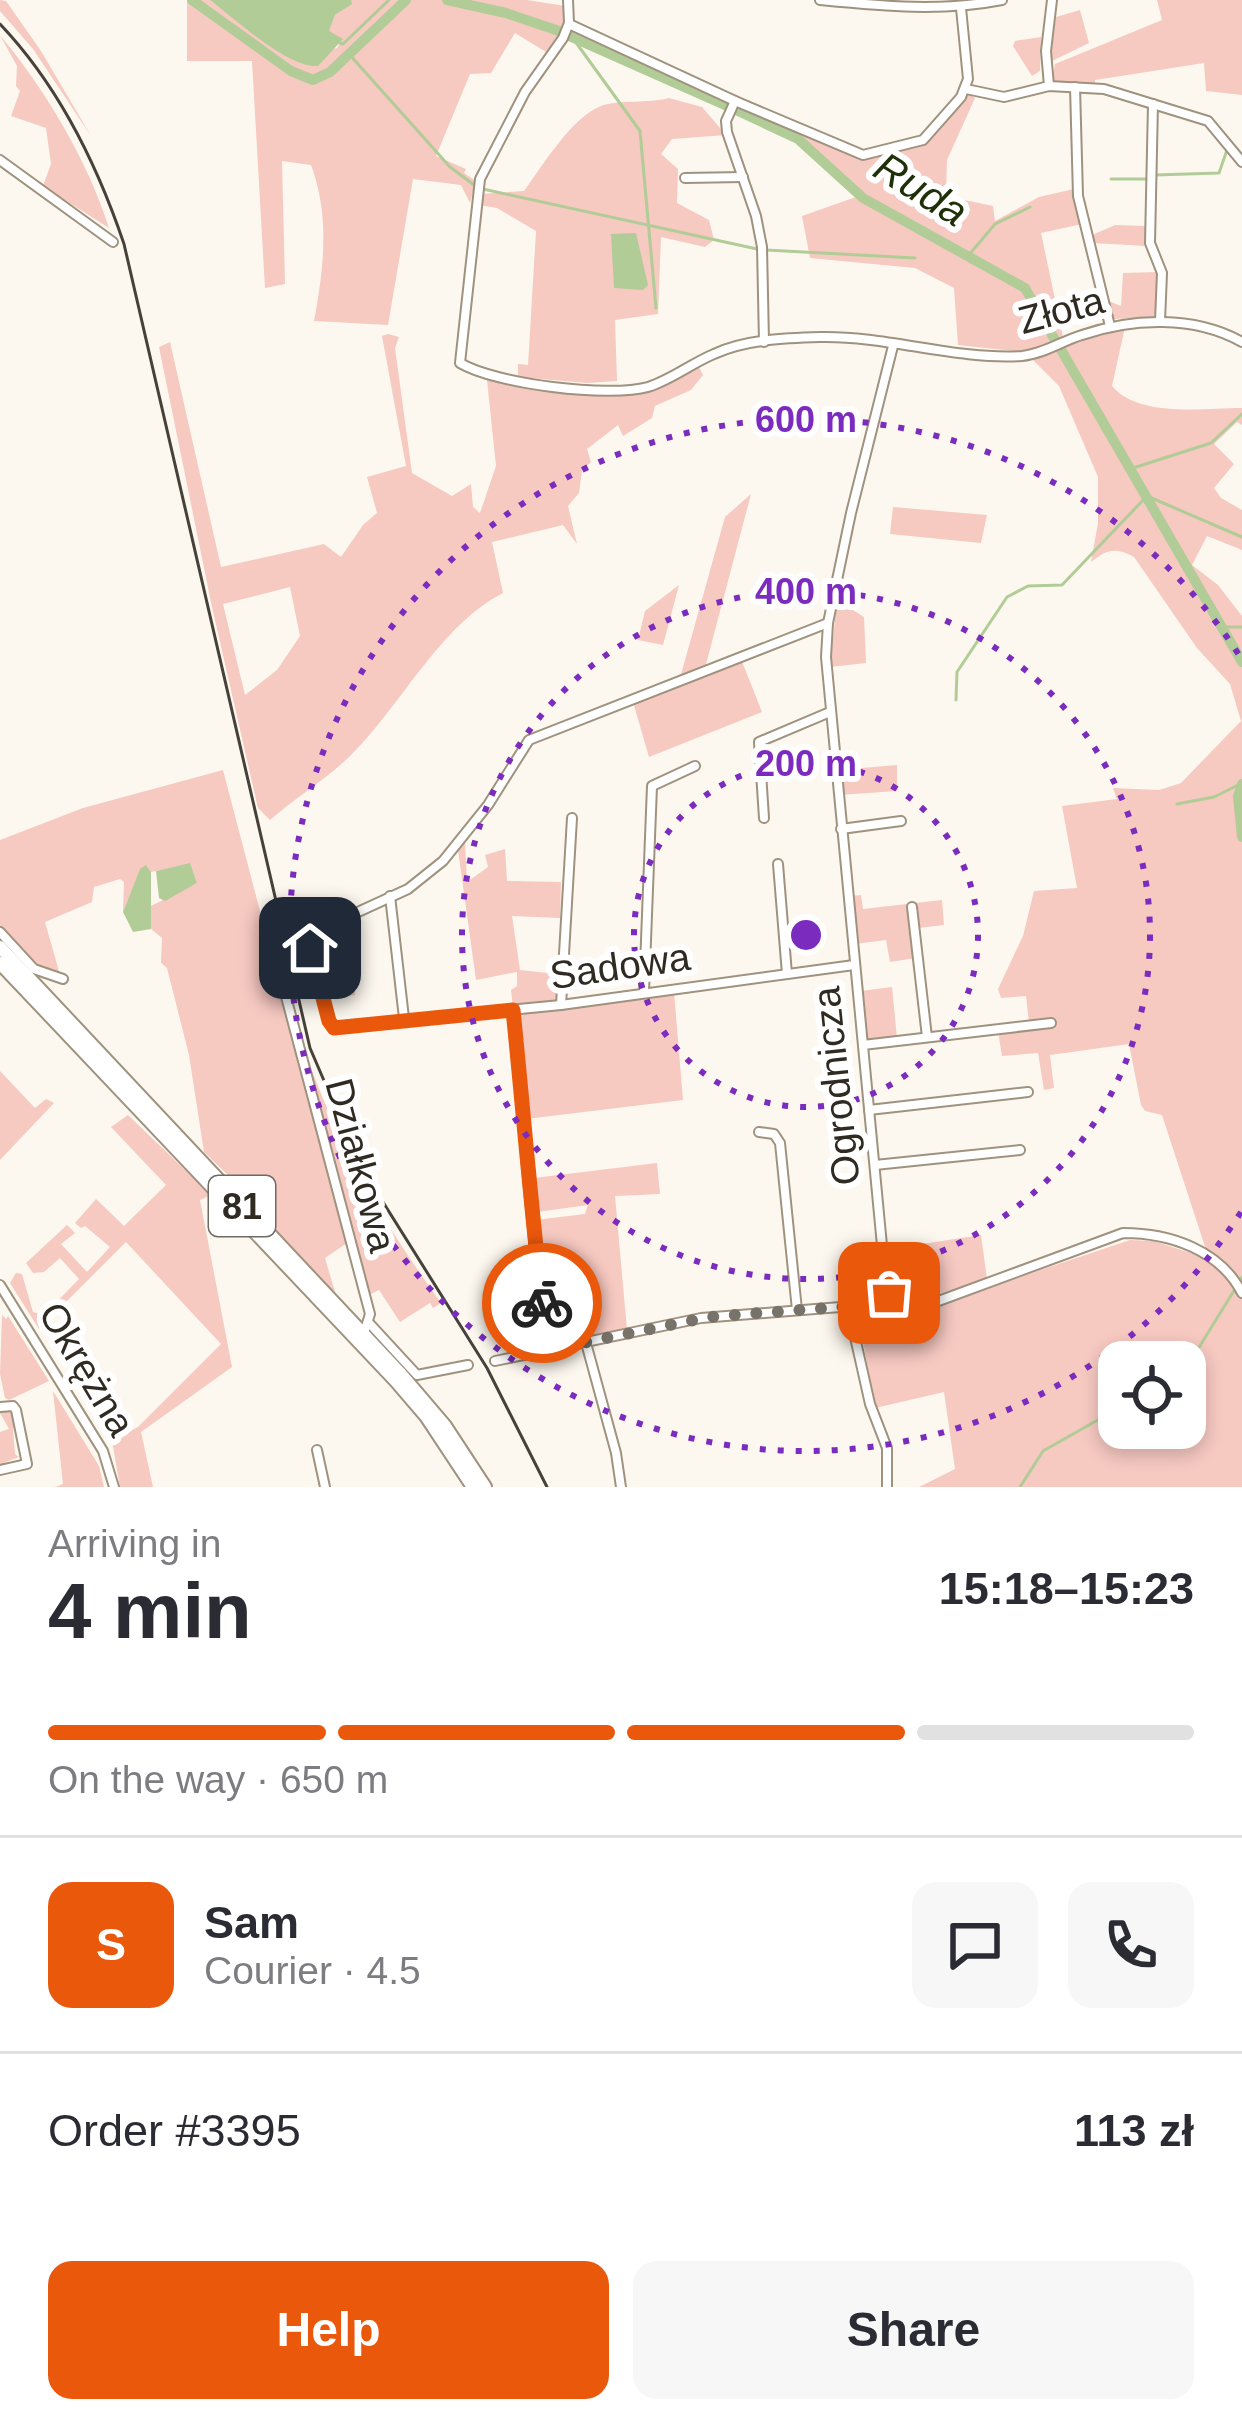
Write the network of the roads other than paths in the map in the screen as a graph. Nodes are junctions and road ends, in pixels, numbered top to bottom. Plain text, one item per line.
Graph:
1 (568, 0) edge
2 (820, 0) edge
3 (1002, 0) edge
4 (1052, 0) edge
5 (881, 3) edge
6 (959, 6) edge
7 (569, 23) junction
8 (1049, 86) junction
9 (1076, 87) junction
10 (966, 89) junction
11 (735, 101) junction
12 (1153, 104) junction
13 (0, 160) edge
14 (1242, 162) edge
15 (743, 177) junction
16 (686, 178) dead end
17 (113, 242) dead end
18 (1160, 321) junction
19 (1110, 326) junction
20 (764, 341) junction
21 (1242, 342) edge
22 (893, 346) junction
23 (828, 623) junction
24 (830, 712) junction
25 (695, 766) dead end
26 (572, 818) dead end
27 (764, 818) dead end
28 (901, 821) dead end
29 (841, 829) junction
30 (778, 864) dead end
31 (390, 896) junction
32 (912, 907) dead end
33 (0, 932) edge
34 (271, 940) dead end
35 (0, 946) edge
36 (0, 963) edge
37 (854, 965) junction
38 (788, 974) junction
39 (44, 975) junction
40 (52, 990) junction
41 (644, 992) junction
42 (561, 1006) junction
43 (57, 1010) junction
44 (513, 1010) junction
45 (404, 1018) junction
46 (1051, 1023) dead end
47 (926, 1037) junction
48 (863, 1045) junction
49 (1028, 1092) dead end
50 (869, 1110) junction
51 (759, 1132) dead end
52 (1020, 1150) dead end
53 (875, 1166) junction
54 (0, 1285) edge
55 (1242, 1293) edge
56 (886, 1301) junction
57 (848, 1306) junction
58 (797, 1310) junction
59 (366, 1329) junction
60 (586, 1342) junction
61 (548, 1350) junction
62 (495, 1361) dead end
63 (468, 1365) dead end
64 (0, 1407) edge
65 (317, 1450) dead end
66 (0, 1470) edge
67 (114, 1487) edge
68 (325, 1487) edge
69 (473, 1487) edge
70 (485, 1487) edge
71 (621, 1487) edge
72 (887, 1487) edge

1 - 7 street
2 - 5 street
3 - 6 street
4 - 8 street
5 - 6 street
6 - 10 street
7 - 11 street
7 - 20 street
8 - 9 street
8 - 10 street
9 - 12 street
9 - 19 street
10 - 11 street
11 - 15 street
12 - 14 street
12 - 18 street
13 - 17 street
15 - 16 street
15 - 20 street
18 - 19 street, Złota
18 - 21 street, Złota
19 - 22 street, Złota
20 - 22 street
22 - 23 street, Ogrodnicza
23 - 24 street, Ogrodnicza
23 - 31 street
24 - 27 street
24 - 29 street, Ogrodnicza
25 - 41 street
26 - 42 street
28 - 29 street
29 - 37 street, Ogrodnicza
30 - 38 street
31 - 45 street
31 - 45 street, Sadowa
32 - 47 street
33 - 39 street
34 - 59 street, Działkowa
35 - 43 main road, 81
36 - 69 main road, 81
37 - 38 street, Sadowa
37 - 48 street, Ogrodnicza
38 - 41 street, Sadowa
39 - 40 street
39 - 40 street
40 - 43 street
41 - 42 street, Sadowa
42 - 44 street, Sadowa
43 - 59 main road, 81
44 - 45 street, Sadowa
44 - 61 street
46 - 47 street
47 - 48 street
48 - 50 street, Ogrodnicza
49 - 50 street
50 - 53 street, Ogrodnicza
51 - 58 street
52 - 53 street
53 - 56 street, Ogrodnicza
54 - 67 street, Okrężna
55 - 56 street
56 - 57 street
57 - 58 street
57 - 72 street
58 - 60 street
59 - 63 street
59 - 70 main road, 81
60 - 61 street
60 - 71 street
61 - 62 street
64 - 66 street
65 - 68 street

